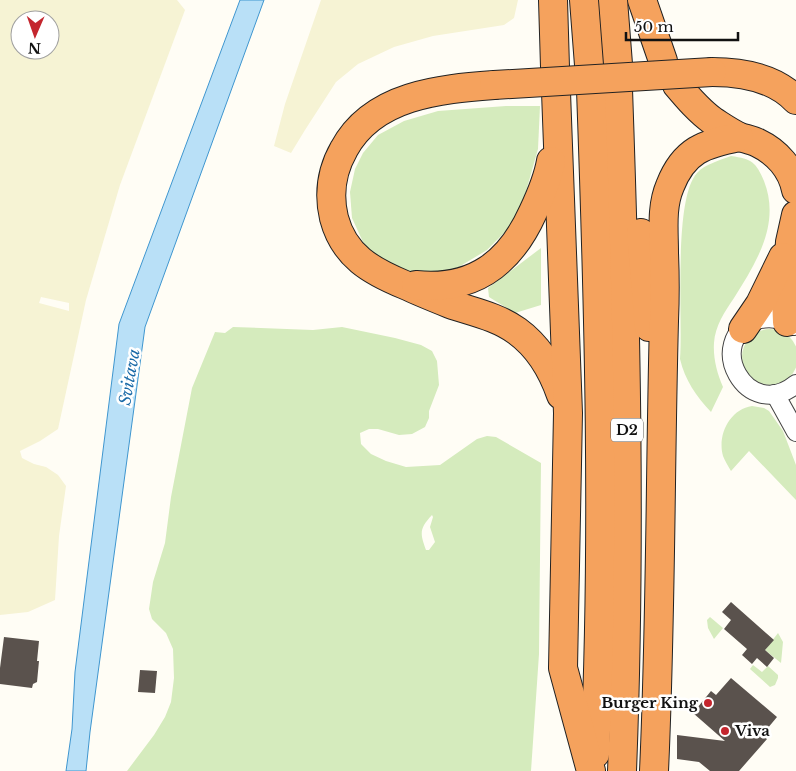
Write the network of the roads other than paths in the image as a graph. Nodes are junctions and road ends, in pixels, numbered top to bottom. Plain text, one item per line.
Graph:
1 (553, 0) edge
2 (584, 0) edge
3 (614, 0) edge
4 (642, 0) edge
5 (663, 61) dead end
6 (621, 80) junction
7 (677, 85) dead end
8 (556, 89) junction
9 (796, 100) edge
10 (739, 137) junction
11 (796, 190) edge
12 (796, 215) edge
13 (790, 242) junction
14 (401, 284) junction
15 (792, 325) edge
16 (743, 329) junction
17 (796, 385) edge
18 (775, 394) junction
19 (568, 413) junction
20 (662, 418) junction
21 (796, 432) edge
22 (593, 771) edge
23 (622, 771) edge
24 (654, 771) edge

1 - 8 highway
2 - 22 highway, D2
3 - 6 highway, D2
4 - 5 highway
6 - 20 highway
6 - 23 highway, D2
7 - 10 highway
8 - 14 highway
8 - 19 highway
9 - 14 highway, bridge
10 - 11 highway
10 - 20 highway
12 - 13 highway
13 - 15 highway
13 - 16 highway
14 - 19 highway
15 - 16 street
16 - 18 street
17 - 18 street
18 - 21 street
19 - 22 highway
20 - 24 highway

